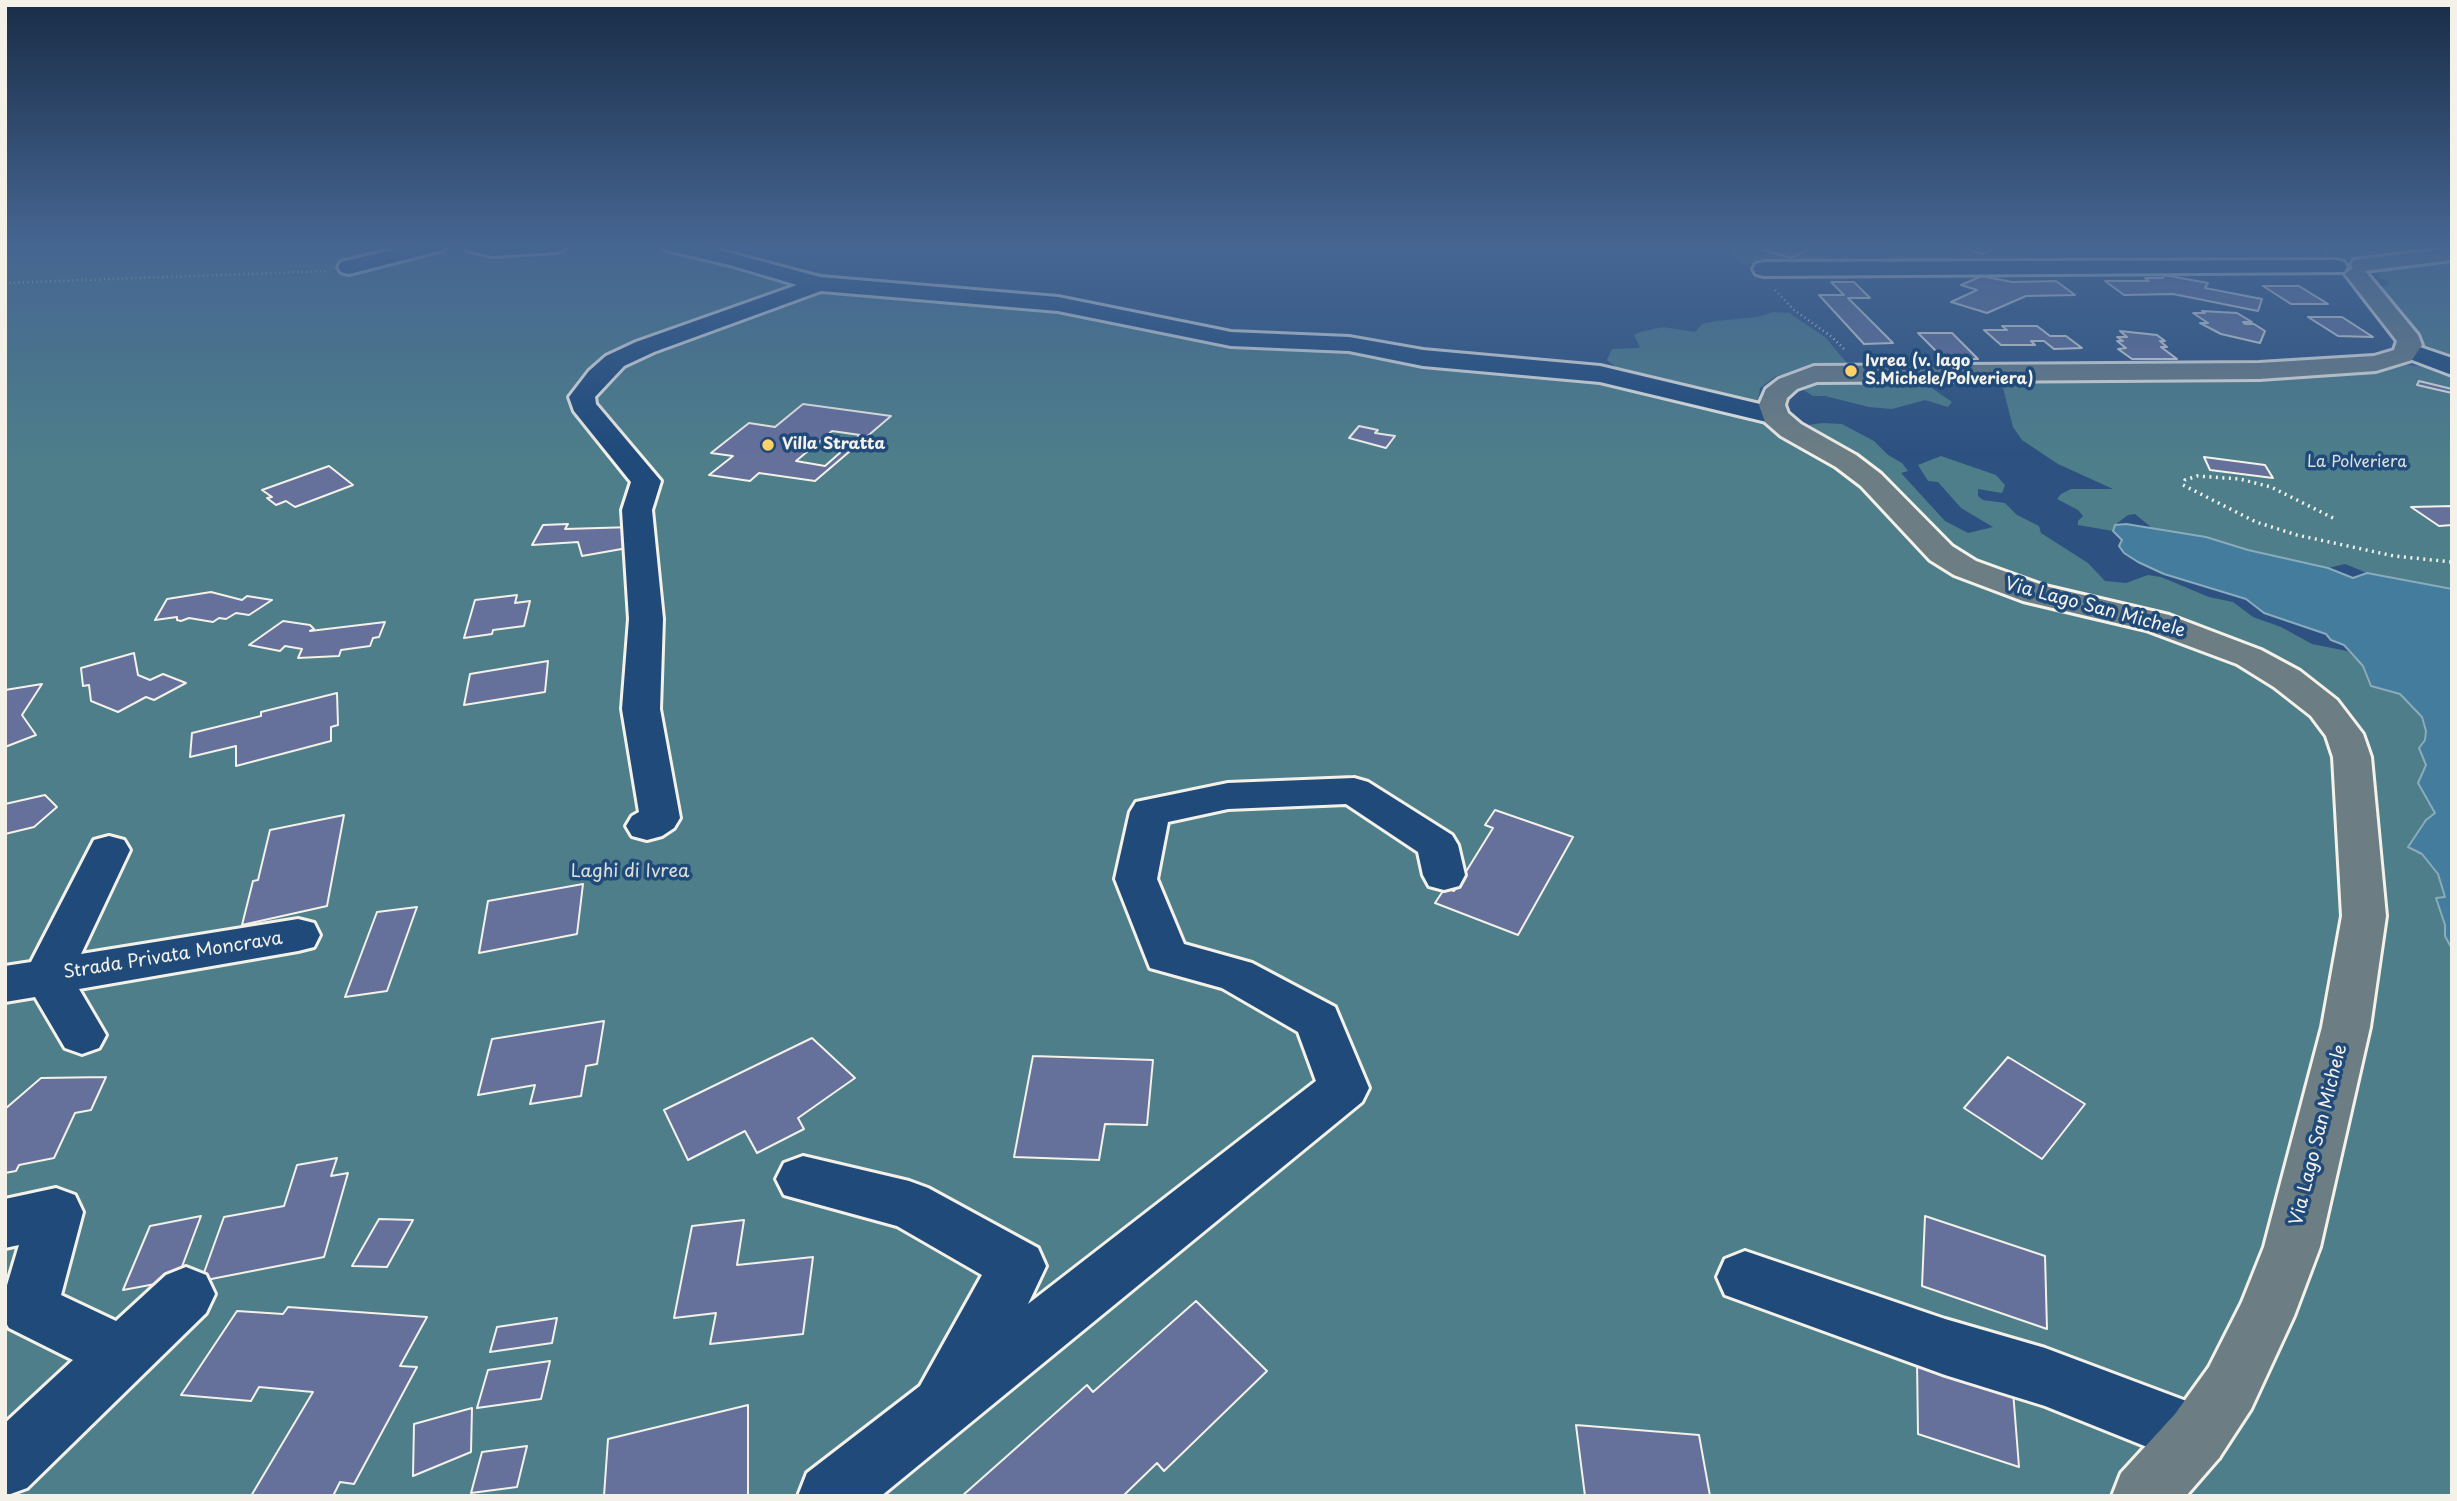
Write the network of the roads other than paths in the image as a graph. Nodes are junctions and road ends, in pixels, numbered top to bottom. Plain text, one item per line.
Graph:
1 (734, 316) edge
2 (1118, 316) edge
3 (2388, 316) edge
4 (2408, 351) junction
5 (2452, 367) edge
6 (1775, 416) junction
7 (647, 826) dead end
8 (109, 850) dead end
9 (1444, 875) dead end
10 (298, 935) dead end
11 (26, 980) edge
12 (82, 1035) dead end
13 (803, 1179) dead end
14 (5, 1224) edge
15 (1745, 1277) dead end
16 (186, 1294) dead end
17 (124, 1354) junction
18 (940, 1409) junction
19 (2197, 1436) junction
20 (5, 1466) edge
21 (830, 1496) edge
22 (2144, 1496) edge

1 - 7 street
2 - 6 street
3 - 4 main road
4 - 5 street
4 - 6 main road
6 - 19 main road, Via Lago San Michele
8 - 11 street, Strada Privata Moncrava
9 - 18 street
10 - 11 street, Strada Privata Moncrava
11 - 12 street, Strada Privata Moncrava
13 - 18 street
14 - 17 street
15 - 19 street
16 - 17 street
17 - 20 street
18 - 21 street
19 - 22 main road, Via Lago San Michele

